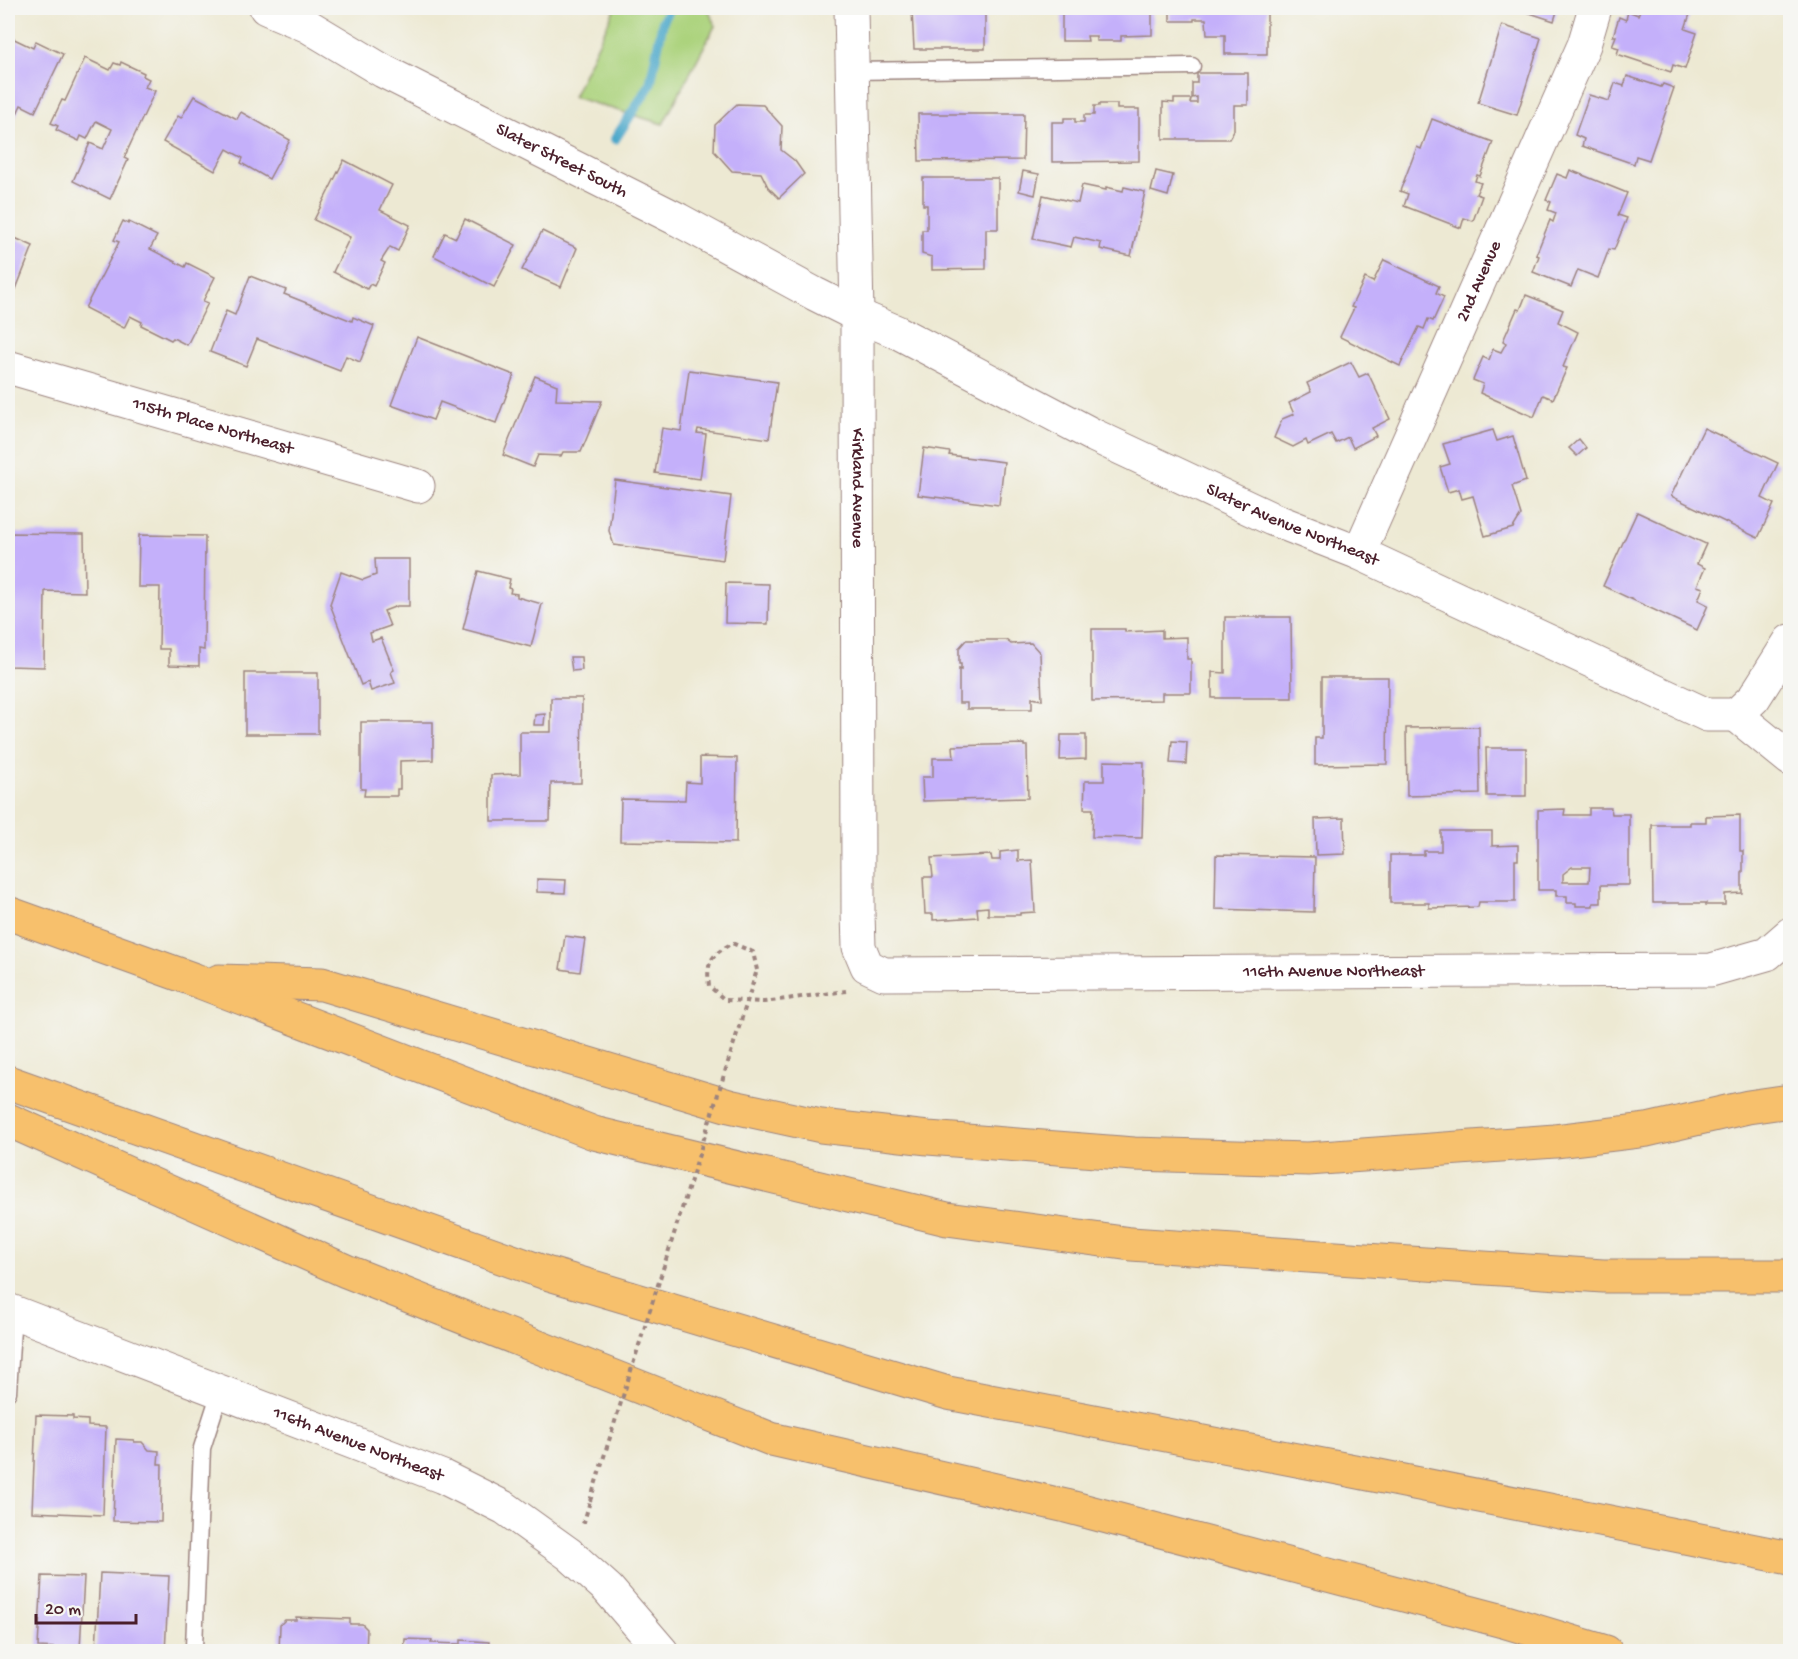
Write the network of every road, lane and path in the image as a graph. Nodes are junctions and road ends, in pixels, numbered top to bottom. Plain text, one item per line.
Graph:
1 (266, 8) edge
2 (851, 8) edge
3 (1595, 8) edge
4 (1192, 66) dead end
5 (852, 71) junction
6 (857, 315) junction
7 (8, 368) edge
8 (418, 486) dead end
9 (1359, 554) junction
10 (1791, 641) edge
11 (1736, 715) junction
12 (1791, 759) edge
13 (8, 913) edge
14 (1791, 934) edge
15 (867, 966) junction
16 (195, 980) junction
17 (8, 1082) edge
18 (1791, 1101) edge
19 (8, 1120) edge
20 (1791, 1276) edge
21 (10, 1311) edge
22 (8, 1392) edge
23 (220, 1392) junction
24 (584, 1522) dead end
25 (1791, 1558) edge
26 (192, 1652) edge
27 (662, 1652) edge
28 (1606, 1652) edge

1 - 6 street, Slater Street South
2 - 5 street, Kirkland Avenue
3 - 9 street, 2nd Avenue
4 - 5 lane
5 - 6 street, Kirkland Avenue
6 - 9 street, Slater Avenue Northeast
6 - 15 street, Kirkland Avenue
7 - 8 street, 115th Place Northeast
9 - 11 street, Slater Avenue Northeast
10 - 11 street
11 - 12 street
13 - 16 highway
14 - 15 street, 116th Avenue Northeast
15 - 24 path, bridge
16 - 18 highway
16 - 20 highway
17 - 25 highway
19 - 28 highway
21 - 22 lane
21 - 23 street, 116th Avenue Northeast
23 - 26 lane
23 - 27 street, 116th Avenue Northeast

